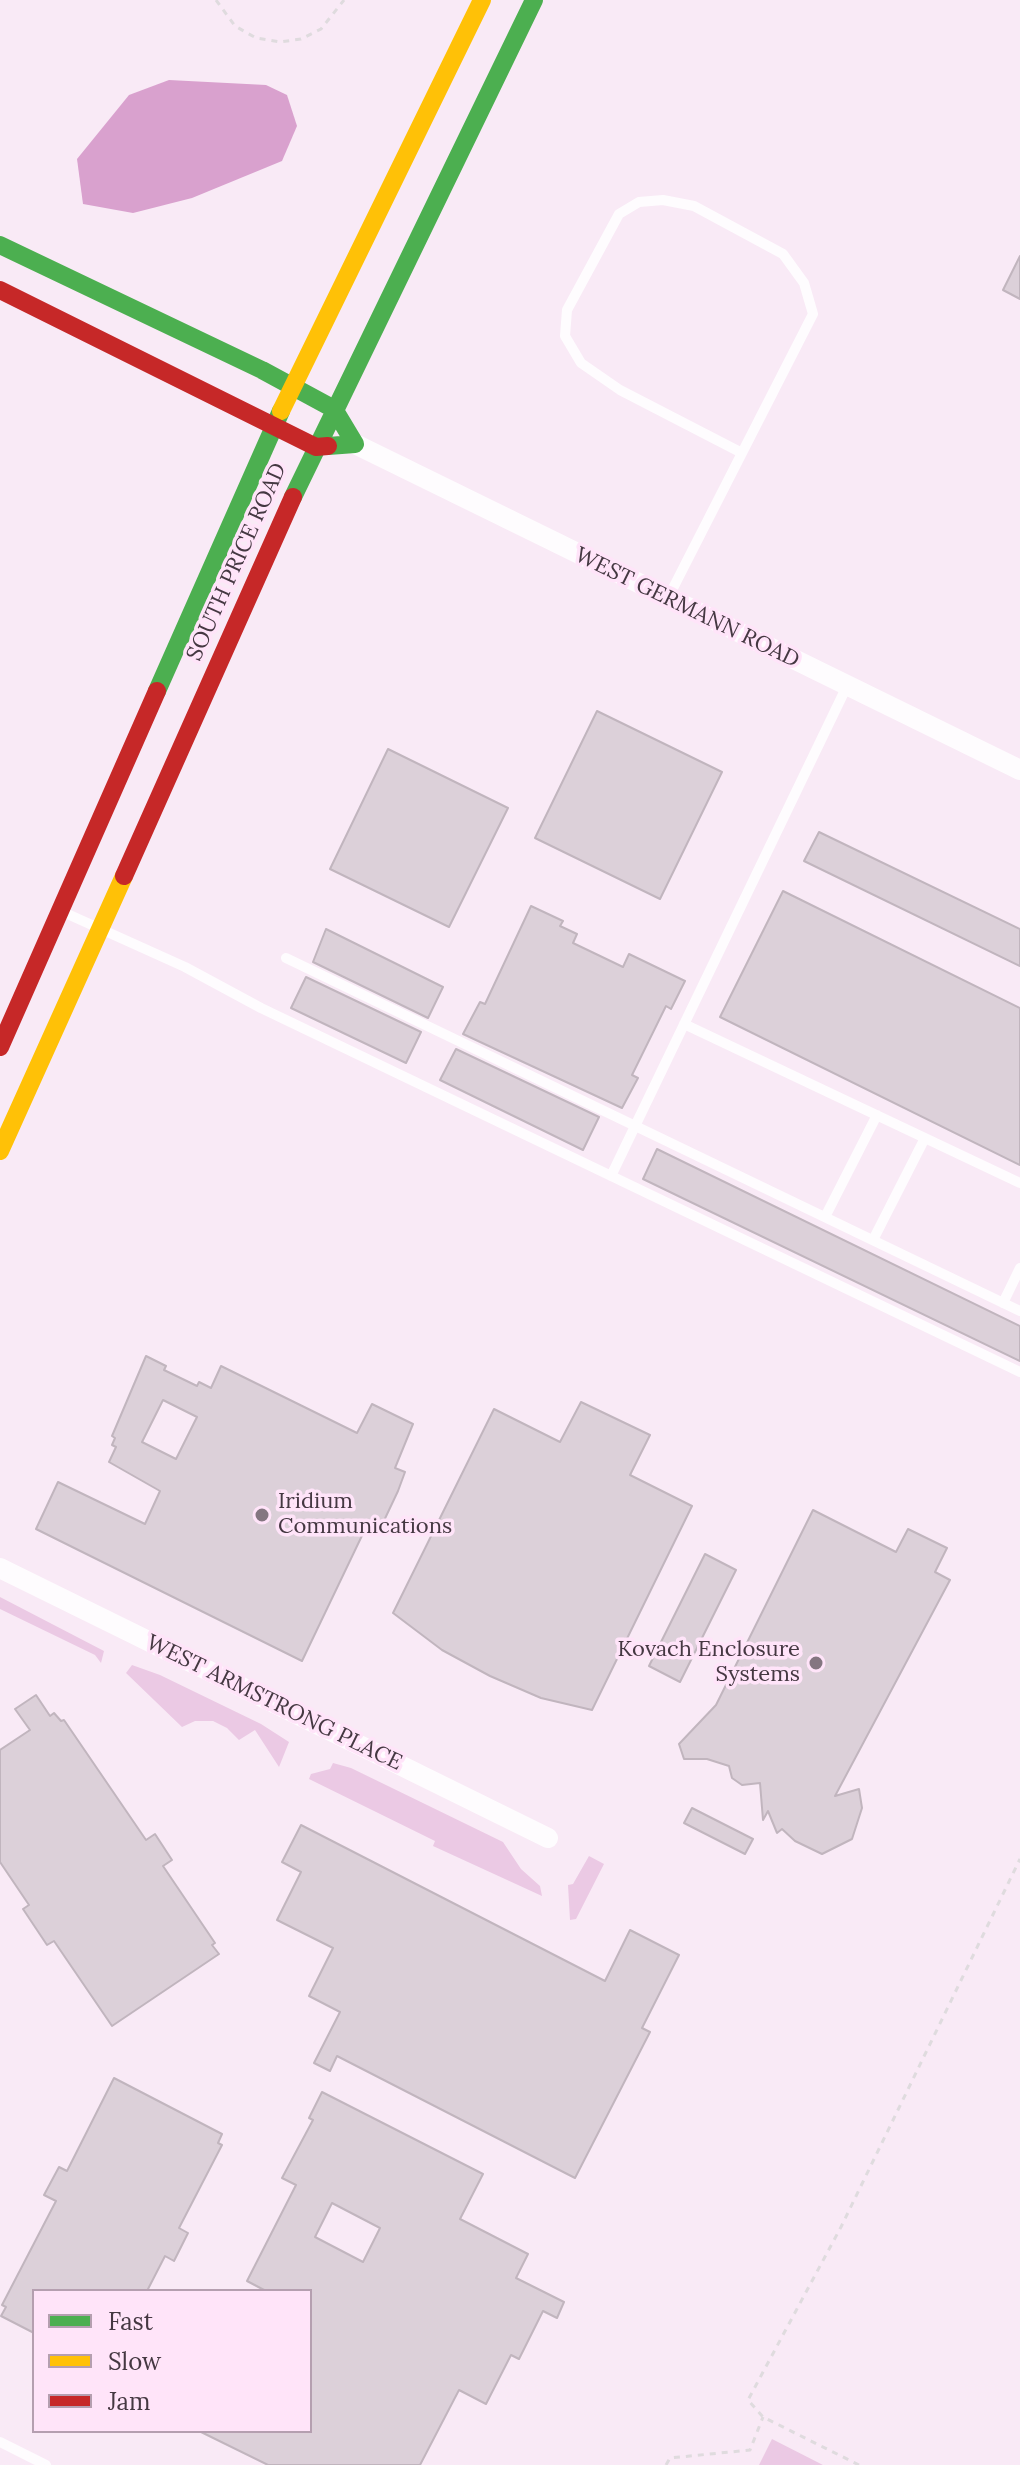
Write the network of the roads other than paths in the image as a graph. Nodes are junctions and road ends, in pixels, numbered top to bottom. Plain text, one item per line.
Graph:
1 (482, 0) edge
2 (534, 0) edge
3 (0, 245) edge
4 (0, 290) edge
5 (292, 386) junction
6 (334, 409) junction
7 (274, 426) junction
8 (355, 444) junction
9 (316, 447) junction
10 (742, 453) junction
11 (668, 598) junction
12 (847, 686) junction
13 (1020, 770) edge
14 (61, 911) junction
15 (99, 928) junction
16 (286, 958) dead end
17 (684, 1024) junction
18 (0, 1047) edge
19 (877, 1115) junction
20 (635, 1126) junction
21 (925, 1138) junction
22 (0, 1151) edge
23 (611, 1176) junction
24 (1020, 1183) edge
25 (825, 1217) junction
26 (873, 1240) junction
27 (1020, 1268) edge
28 (1003, 1303) junction
29 (1020, 1311) edge
30 (1020, 1372) edge
31 (0, 1568) edge
32 (548, 1838) dead end
33 (0, 2442) edge
34 (46, 2465) edge

1 - 5 main road, SOUTH PRICE ROAD
2 - 6 main road, SOUTH PRICE ROAD
3 - 5 main road
4 - 7 main road
5 - 6 main road
5 - 7 main road, SOUTH PRICE ROAD
6 - 8 main road
6 - 9 main road, SOUTH PRICE ROAD
7 - 9 main road
7 - 14 main road, SOUTH PRICE ROAD
8 - 9 main road
8 - 11 street, WEST GERMANN ROAD
9 - 15 main road, SOUTH PRICE ROAD
10 - 10 lane
10 - 11 lane
11 - 12 street, WEST GERMANN ROAD
12 - 13 street, WEST GERMANN ROAD
12 - 17 lane
14 - 15 lane
14 - 18 main road, SOUTH PRICE ROAD
15 - 22 main road, SOUTH PRICE ROAD
15 - 23 lane
16 - 20 lane
17 - 19 lane
17 - 20 lane
19 - 21 lane
19 - 25 lane
20 - 23 lane
20 - 25 lane
21 - 24 lane
21 - 26 lane
23 - 30 lane
25 - 26 lane
26 - 28 lane
27 - 28 lane
28 - 29 lane
31 - 32 street, WEST ARMSTRONG PLACE
33 - 34 lane

